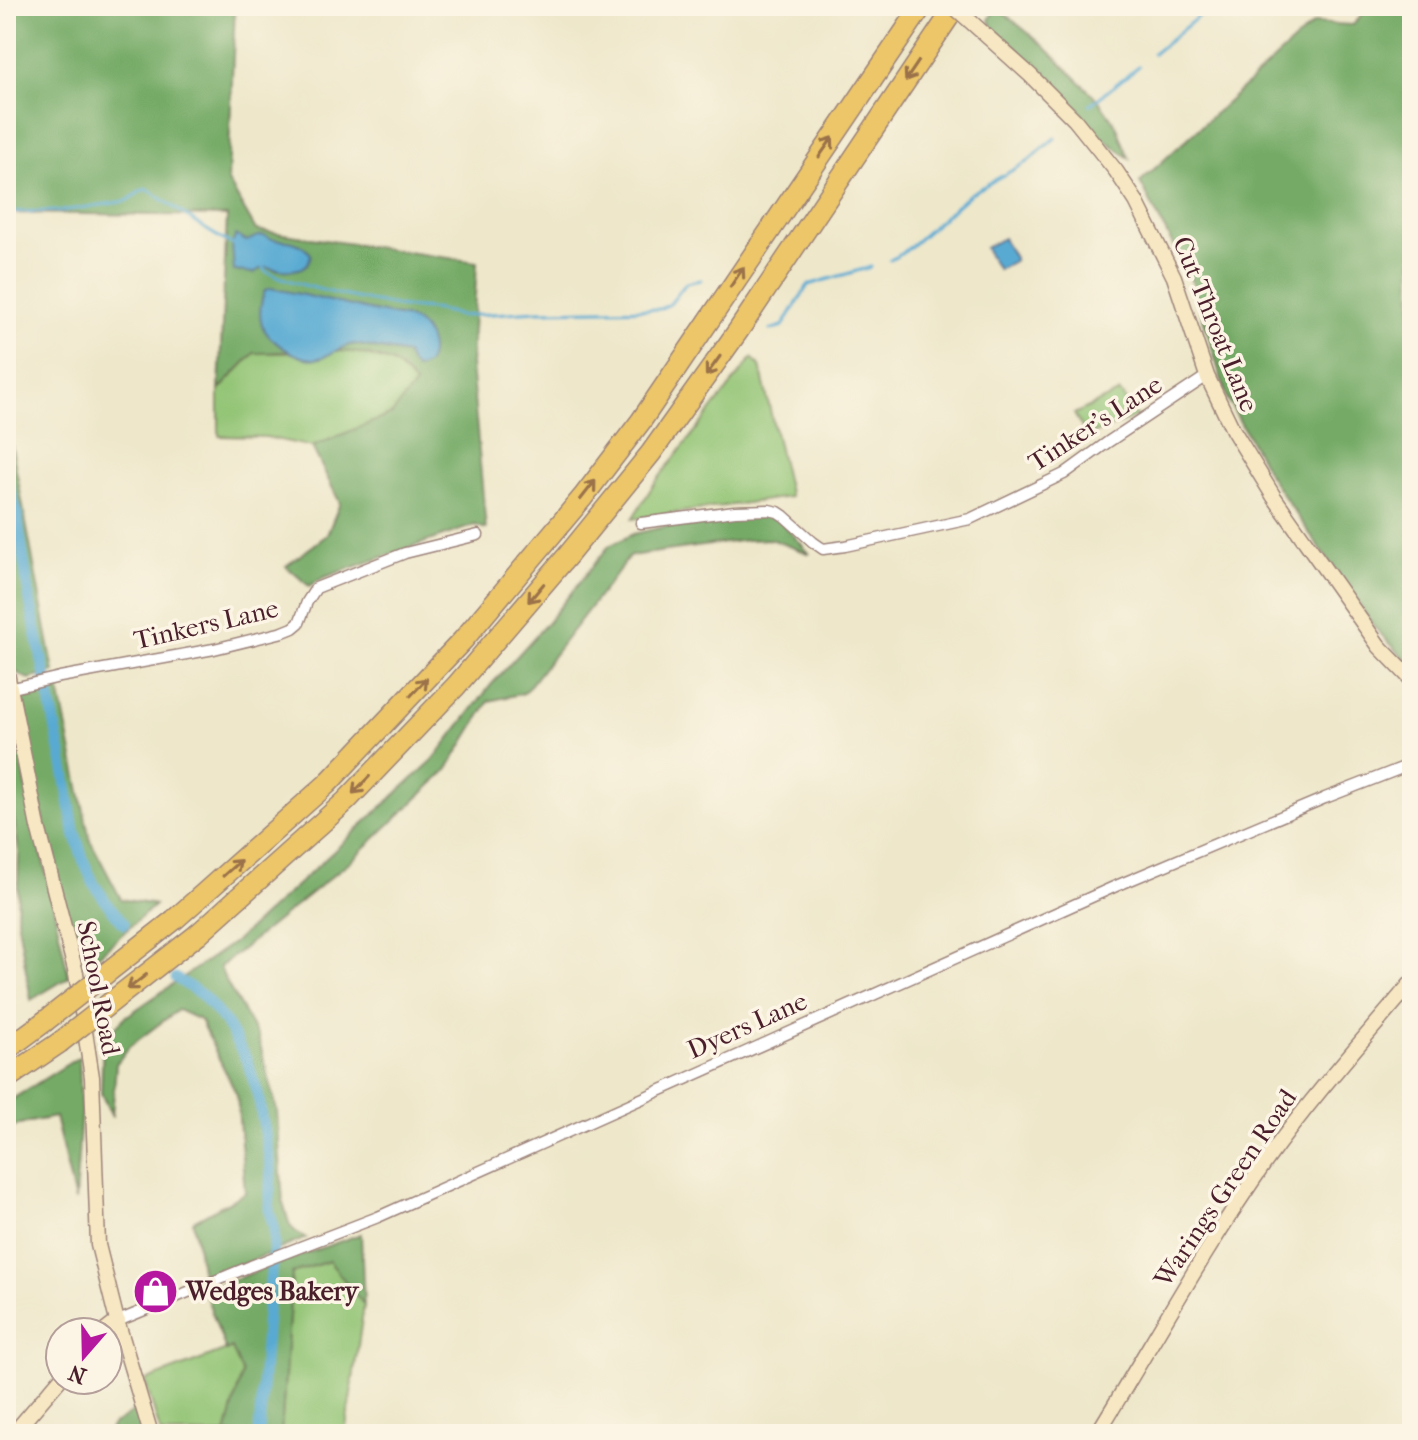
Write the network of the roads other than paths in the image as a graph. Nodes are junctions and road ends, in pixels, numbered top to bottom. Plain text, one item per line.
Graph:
1 (922, 6) edge
2 (955, 6) edge
3 (1207, 376) junction
4 (641, 523) dead end
5 (478, 535) dead end
6 (6, 668) edge
7 (1412, 680) edge
8 (9, 689) junction
9 (1412, 764) edge
10 (1412, 982) edge
11 (6, 1050) edge
12 (6, 1079) edge
13 (117, 1316) edge
14 (124, 1319) edge
15 (124, 1342) edge
16 (45, 1396) edge
17 (13, 1434) edge
18 (151, 1434) edge
19 (1097, 1434) edge

11 -> 1 highway, bridge
2 - 3 street, Cut Throat Lane, bridge
2 -> 12 highway, bridge
3 - 4 street, Tinker's Lane
3 - 7 street, Cut Throat Lane
5 - 8 street, Tinkers Lane
6 - 8 street, School Road
8 - 13 street, School Road
9 - 14 street, Dyers Lane
10 - 19 street, Warings Green Road
15 - 18 street, School Road
16 - 17 street

